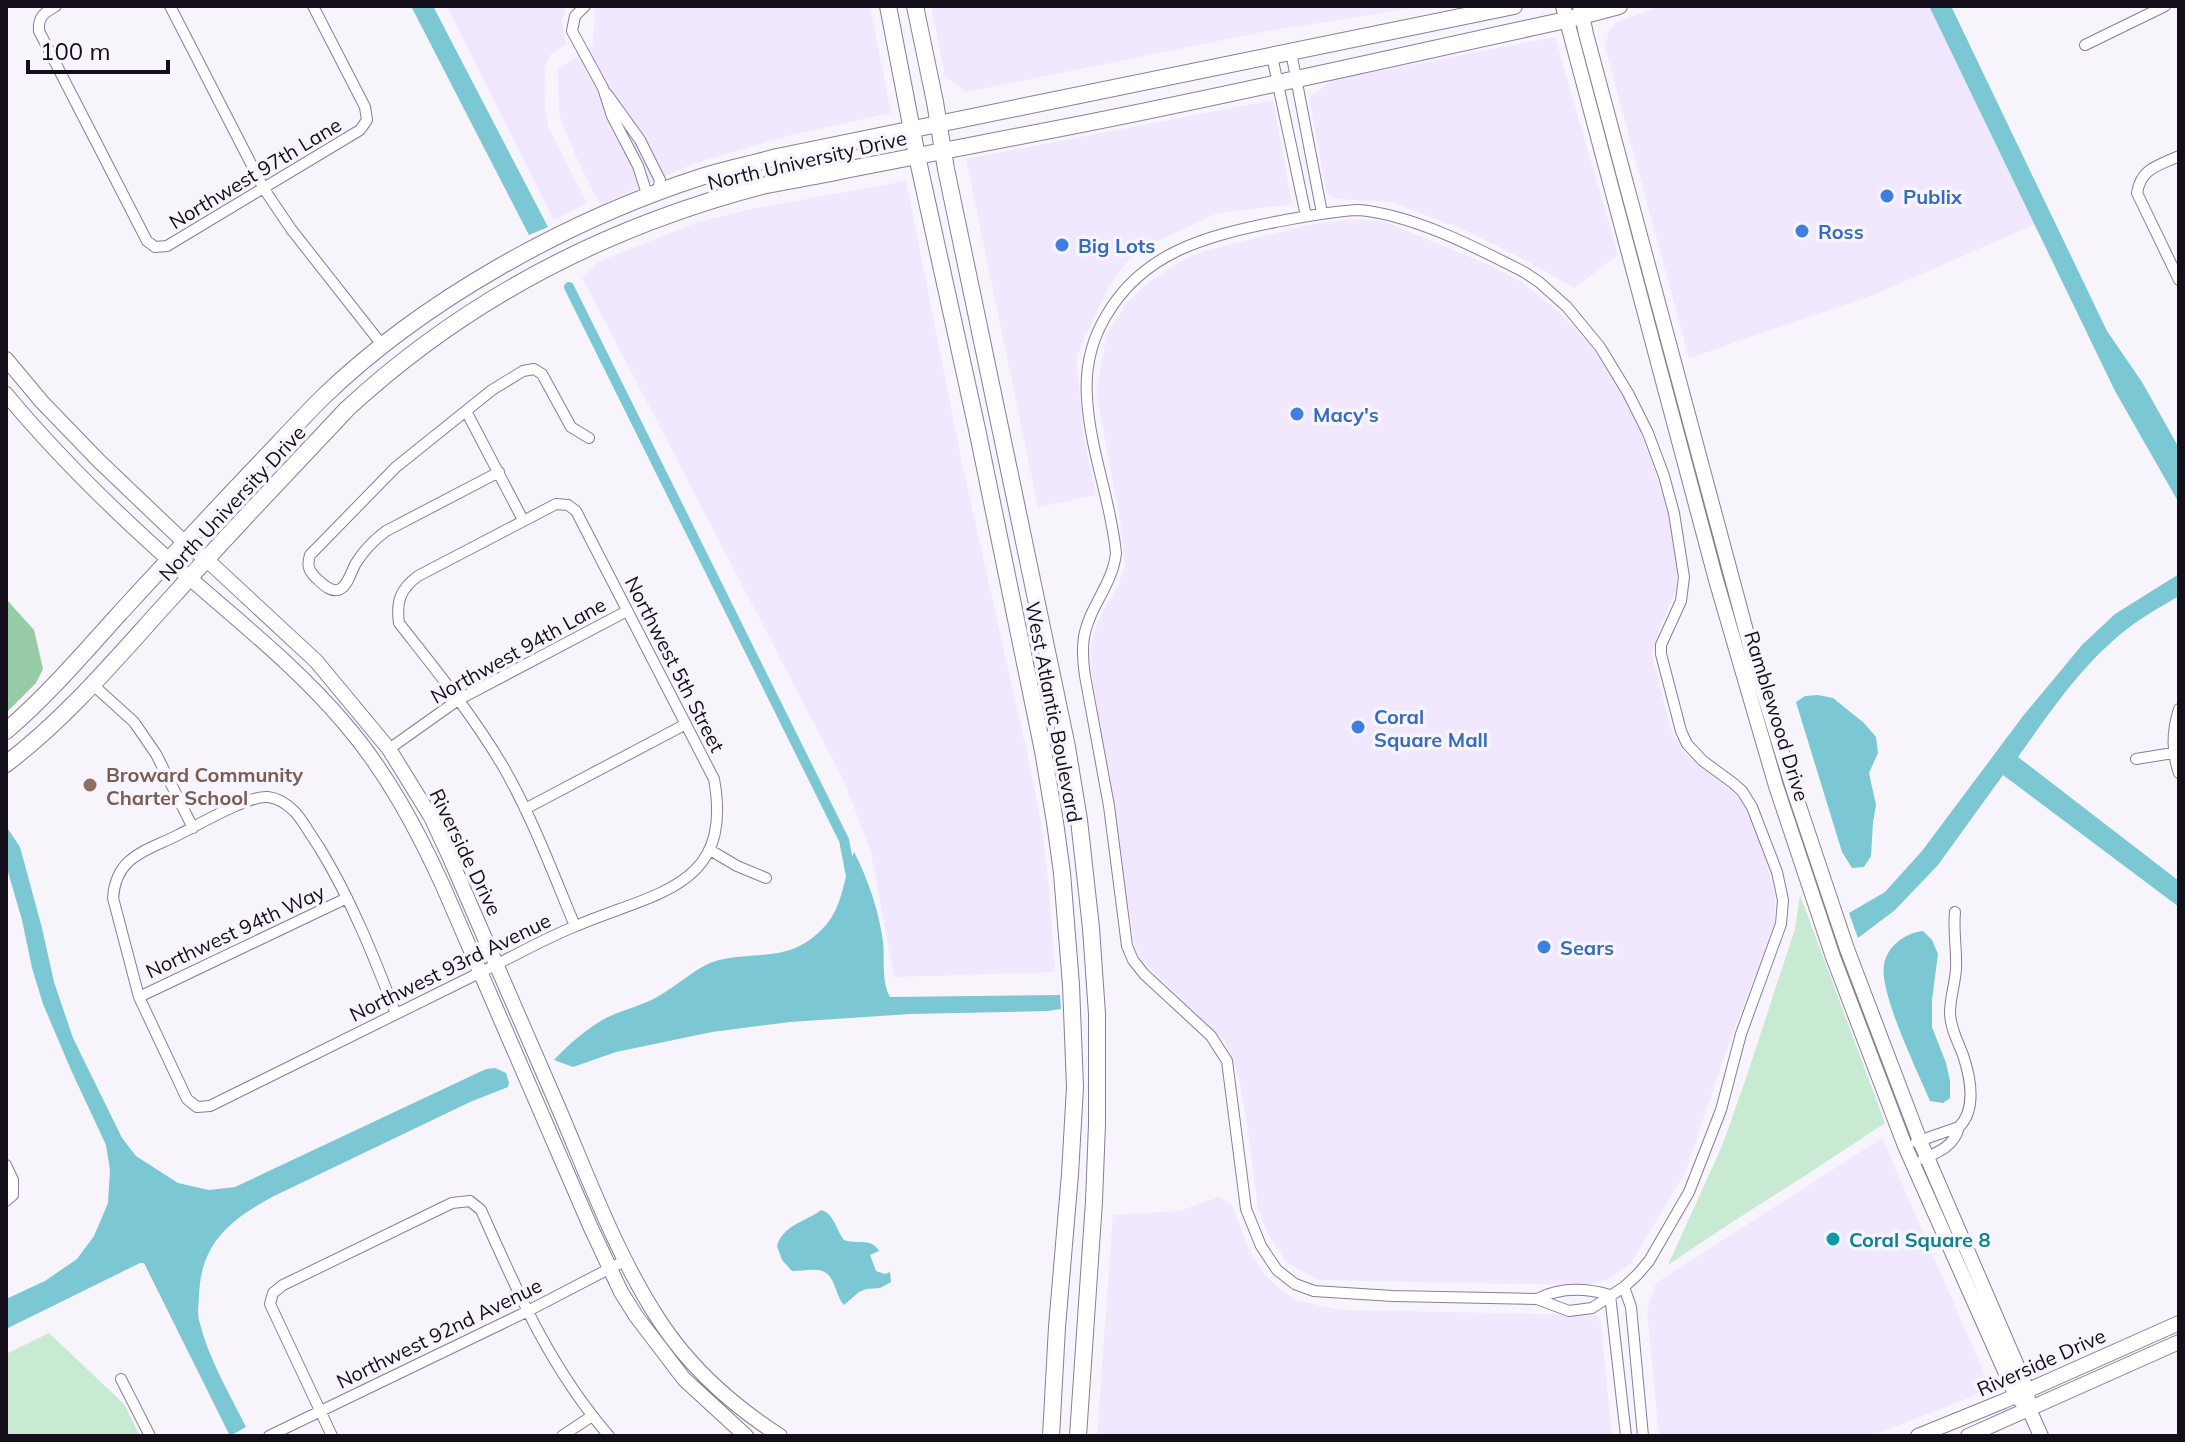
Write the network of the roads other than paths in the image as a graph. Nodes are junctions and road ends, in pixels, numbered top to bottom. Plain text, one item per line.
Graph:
1 (56, 6) edge
2 (170, 6) edge
3 (313, 6) edge
4 (585, 6) edge
5 (888, 6) edge
6 (915, 6) edge
7 (1514, 6) edge
8 (1619, 6) edge
9 (2165, 6) edge
10 (1573, 12) edge
11 (2085, 45) dead end
12 (1291, 52) junction
13 (1272, 56) junction
14 (1296, 78) junction
15 (1278, 82) junction
16 (603, 88) junction
17 (939, 123) junction
18 (912, 128) junction
19 (943, 151) junction
20 (917, 156) junction
21 (2179, 156) edge
22 (703, 177) junction
23 (264, 189) junction
24 (653, 194) junction
25 (1322, 213) junction
26 (671, 214) junction
27 (1306, 216) junction
28 (632, 228) junction
29 (2179, 280) edge
30 (383, 346) junction
31 (6, 359) edge
32 (366, 391) junction
33 (6, 394) edge
34 (466, 411) junction
35 (589, 438) dead end
36 (499, 472) junction
37 (523, 520) junction
38 (184, 542) junction
39 (169, 560) junction
40 (207, 560) junction
41 (190, 577) junction
42 (627, 611) junction
43 (92, 684) junction
44 (458, 700) junction
45 (2179, 709) edge
46 (686, 724) junction
47 (6, 731) edge
48 (389, 749) junction
49 (2173, 753) junction
50 (2136, 759) dead end
51 (6, 764) edge
52 (2179, 773) edge
53 (525, 809) junction
54 (193, 828) junction
55 (710, 850) junction
56 (766, 878) dead end
57 (347, 898) junction
58 (1955, 912) dead end
59 (1828, 919) junction
60 (575, 926) junction
61 (497, 964) junction
62 (481, 972) junction
63 (139, 997) junction
64 (396, 1014) junction
65 (1959, 1127) junction
66 (1913, 1144) junction
67 (1920, 1161) junction
68 (6, 1165) edge
69 (9, 1198) edge
70 (624, 1261) junction
71 (609, 1270) junction
72 (1624, 1287) junction
73 (1610, 1295) junction
74 (1537, 1299) junction
75 (526, 1312) junction
76 (2179, 1323) edge
77 (2179, 1342) edge
78 (121, 1379) dead end
79 (2021, 1393) junction
80 (2029, 1409) junction
81 (319, 1411) junction
82 (592, 1416) junction
83 (750, 1416) junction
84 (740, 1434) edge
85 (150, 1436) edge
86 (269, 1436) edge
87 (332, 1436) edge
88 (562, 1436) edge
89 (609, 1436) edge
90 (780, 1436) edge
91 (1051, 1436) edge
92 (1078, 1436) edge
93 (1626, 1436) edge
94 (1643, 1436) edge
95 (1918, 1436) edge
96 (1968, 1436) edge
97 (2041, 1436) edge

1 - 23 street, Northwest 97th Lane
2 - 23 street
3 - 23 street, Northwest 97th Lane
4 - 16 street
5 - 18 main road, West Atlantic Boulevard
6 - 17 main road, West Atlantic Boulevard
7 - 12 main road, North University Drive
8 - 10 main road, North University Drive
9 - 11 street
10 - 14 main road, North University Drive
10 - 59 street, Ramblewood Drive
12 - 13 main road, North University Drive
12 - 14 street
13 - 15 street
13 - 17 main road, North University Drive
14 - 15 main road, North University Drive
14 - 25 street
15 - 19 main road, North University Drive
15 - 27 street
16 - 24 street
16 - 24 street
17 - 18 main road, North University Drive
17 - 19 main road, West Atlantic Boulevard
18 - 20 main road, West Atlantic Boulevard
18 - 22 main road, North University Drive
19 - 20 main road, North University Drive
19 - 92 main road, West Atlantic Boulevard
20 - 26 main road, North University Drive
20 - 91 main road, West Atlantic Boulevard
21 - 29 street
22 - 24 main road, North University Drive
22 - 26 main road
23 - 30 street
24 - 28 main road
24 - 30 main road, North University Drive
25 - 27 street
25 - 72 street
26 - 28 main road, North University Drive
27 - 74 street
28 - 32 main road, North University Drive
30 - 32 main road
30 - 38 main road, North University Drive
31 - 38 street, Riverside Drive
32 - 40 main road, North University Drive
33 - 39 street, Riverside Drive
34 - 35 street
34 - 36 street
34 - 36 street
36 - 37 street
37 - 42 street, Northwest 5th Street
37 - 44 street
38 - 39 main road, North University Drive
38 - 40 street, Riverside Drive
39 - 41 street, Riverside Drive
39 - 47 main road, North University Drive
40 - 41 main road, North University Drive
40 - 48 street, Riverside Drive
41 - 43 main road, North University Drive
41 - 62 street, Riverside Drive
42 - 44 street, Northwest 94th Lane
42 - 46 street, Northwest 5th Street
43 - 51 main road, North University Drive
43 - 54 street
44 - 48 street, Northwest 94th Lane
44 - 53 street
45 - 49 street
46 - 53 street
46 - 55 street, Northwest 5th Street
48 - 61 street, Riverside Drive
49 - 50 street
49 - 52 street
53 - 60 street
54 - 57 street
54 - 63 street
55 - 56 street
55 - 60 street, Northwest 93rd Avenue
57 - 63 street, Northwest 94th Way
57 - 64 street
58 - 65 street
59 - 66 street, Ramblewood Drive
59 - 66 street, Ramblewood Drive
60 - 61 street, Northwest 93rd Avenue
61 - 62 street, Northwest 93rd Avenue
61 - 70 street, Riverside Drive
62 - 64 street, Northwest 93rd Avenue
62 - 71 street, Riverside Drive
63 - 64 street, Northwest 93rd Avenue
65 - 66 street
65 - 67 street
66 - 67 street, Ramblewood Drive
67 - 79 street, Ramblewood Drive
68 - 69 street
70 - 71 street, Northwest 92nd Avenue
70 - 83 street, Riverside Drive
71 - 75 street, Northwest 92nd Avenue
71 - 84 street, Riverside Drive
72 - 73 street
72 - 94 street
73 - 74 street
73 - 74 street
73 - 93 street
75 - 81 street, Northwest 92nd Avenue
75 - 81 street
75 - 82 street
76 - 79 street, Riverside Drive
77 - 80 street, Riverside Drive
78 - 85 street
79 - 80 street, Ramblewood Drive
79 - 95 street, Riverside Drive
80 - 96 street, Riverside Drive
80 - 97 street, Ramblewood Drive
81 - 86 street, Northwest 92nd Avenue
81 - 87 street
82 - 88 street
82 - 89 street
83 - 84 street
83 - 90 street, Riverside Drive

